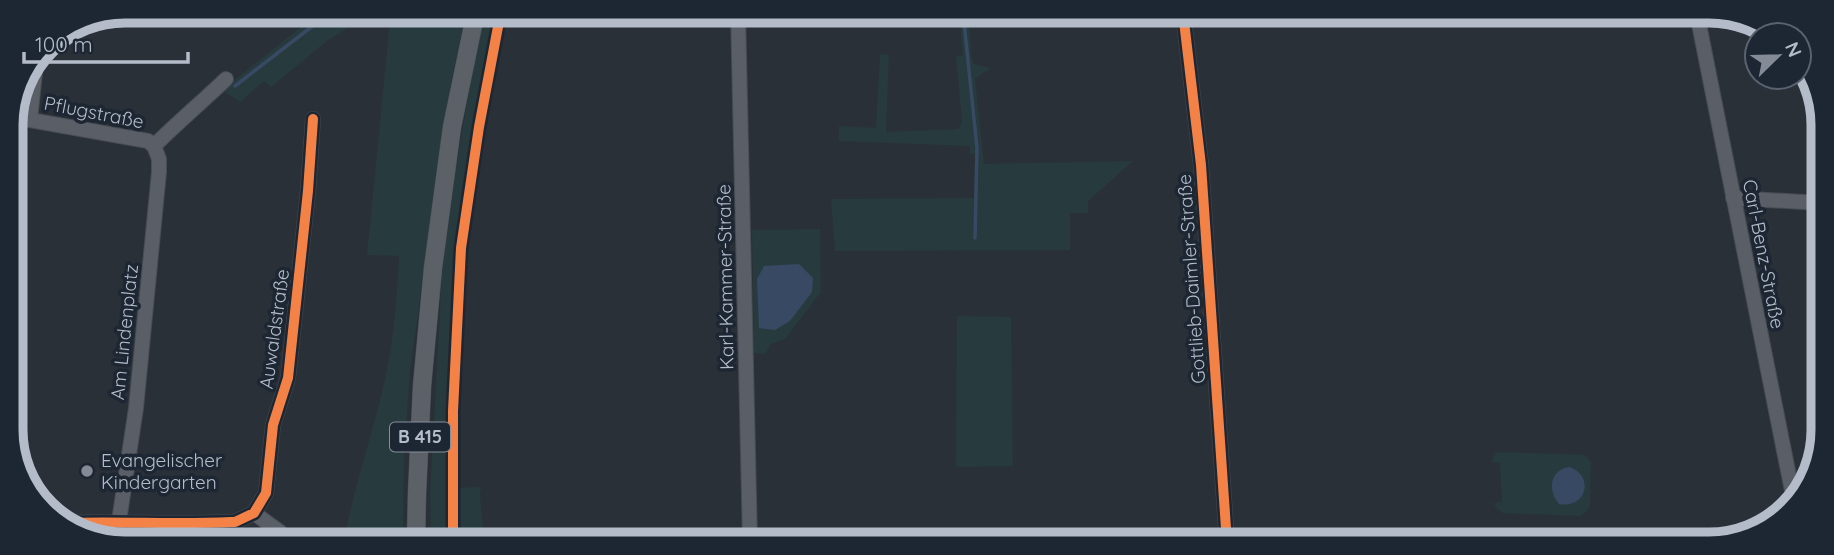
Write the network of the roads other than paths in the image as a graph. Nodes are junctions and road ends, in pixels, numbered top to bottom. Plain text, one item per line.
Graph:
1 (474, 23) edge
2 (738, 23) edge
3 (1184, 23) edge
4 (1699, 23) edge
5 (34, 78) edge
6 (226, 79) dead end
7 (23, 119) edge
8 (313, 119) dead end
9 (30, 120) junction
10 (154, 146) junction
11 (1733, 198) junction
12 (1811, 202) edge
13 (1792, 490) edge
14 (254, 513) junction
15 (119, 521) junction
16 (82, 522) edge
17 (188, 524) junction
18 (188, 532) edge
19 (280, 532) edge
20 (416, 532) edge
21 (750, 532) edge
22 (1226, 532) edge

1 - 20 main road, B 415
2 - 21 street, Karl-Kammer-Straße
3 - 22 street, Gottlieb-Daimler-Straße
4 - 11 street, Carl-Benz-Straße
5 - 9 street
6 - 10 street, Pflugstraße
7 - 9 street, Pflugstraße
8 - 14 street, Auwaldstraße
9 - 10 street, Pflugstraße
10 - 15 street, Am Lindenplatz
11 - 12 street
11 - 13 street, Carl-Benz-Straße
14 - 17 street
14 - 19 street
15 - 16 street
15 - 17 street
17 - 18 street

